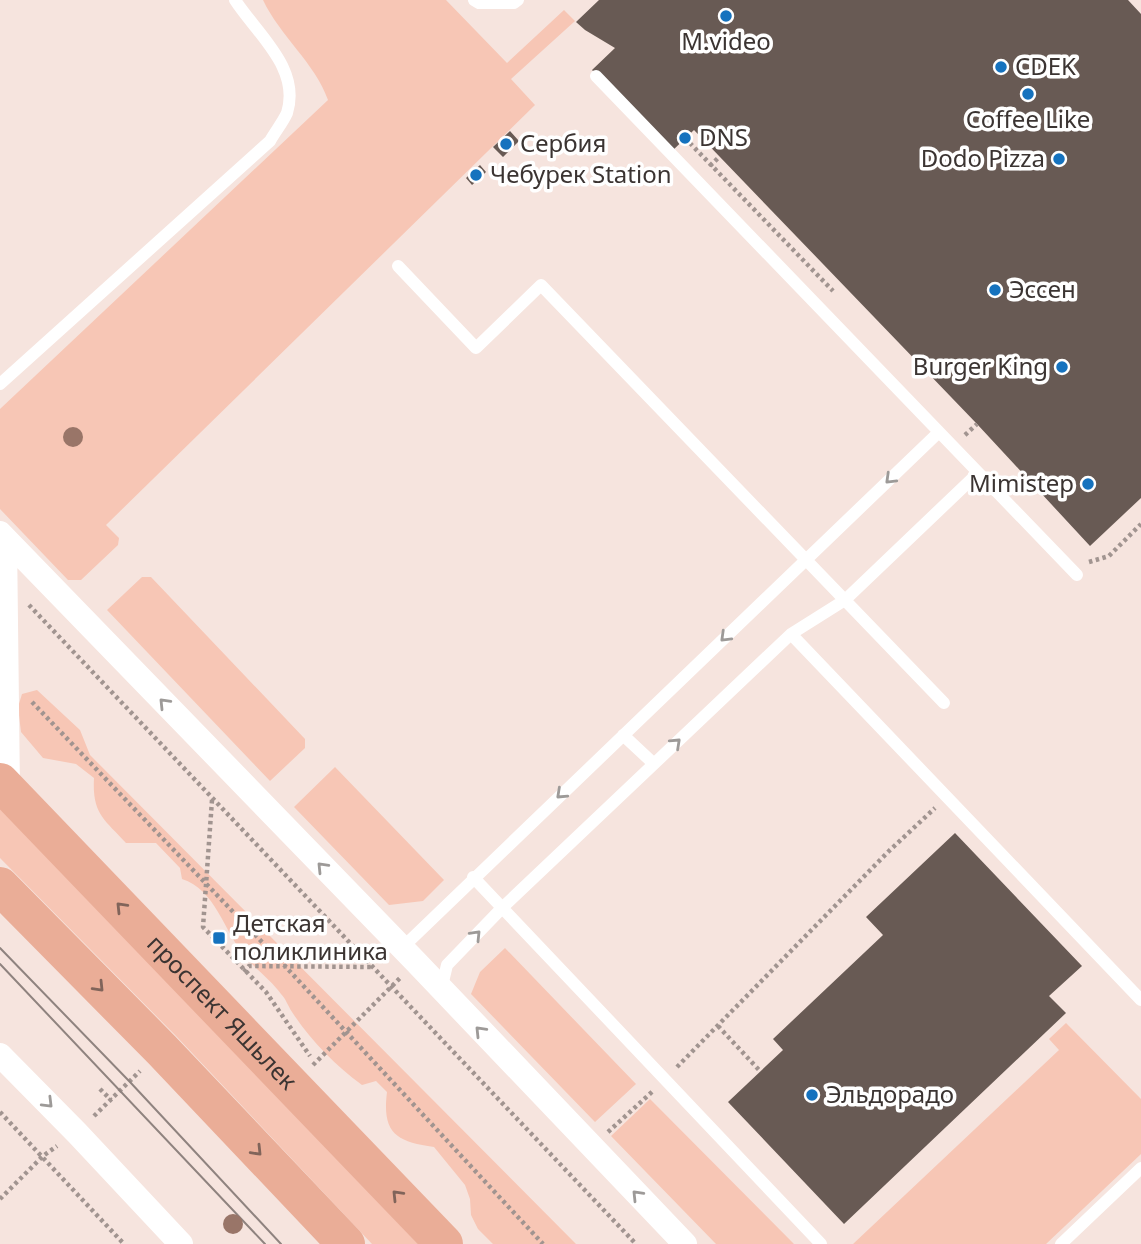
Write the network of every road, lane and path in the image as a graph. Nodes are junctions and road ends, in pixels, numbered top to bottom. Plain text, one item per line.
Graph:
1 (235, 0) edge
2 (474, 0) edge
3 (519, 0) edge
4 (596, 76) dead end
5 (685, 138) dead end
6 (719, 157) dead end
7 (712, 165) junction
8 (398, 266) dead end
9 (835, 293) dead end
10 (0, 384) edge
11 (959, 422) dead end
12 (939, 432) junction
13 (968, 432) dead end
14 (978, 473) junction
15 (1141, 524) edge
16 (2, 536) edge
17 (806, 560) junction
18 (1077, 575) joint
19 (5, 580) junction
20 (845, 600) junction
21 (29, 606) junction
22 (29, 619) dead end
23 (791, 634) junction
24 (28, 698) dead end
25 (944, 703) dead end
26 (624, 735) junction
27 (654, 764) junction
28 (4, 786) edge
29 (946, 797) junction
30 (212, 799) junction
31 (473, 877) junction
32 (206, 885) junction
33 (0, 886) edge
34 (502, 908) junction
35 (403, 960) junction
36 (284, 965) junction
37 (372, 967) junction
38 (244, 972) junction
39 (391, 987) junction
40 (441, 990) junction
41 (1141, 1000) edge
42 (718, 1026) junction
43 (346, 1031) junction
44 (2, 1061) edge
45 (761, 1072) dead end
46 (665, 1079) junction
47 (100, 1089) dead end
48 (111, 1100) dead end
49 (0, 1112) edge
50 (592, 1147) junction
51 (1141, 1168) edge
52 (124, 1244) edge
53 (181, 1244) edge
54 (346, 1244) edge
55 (444, 1244) edge
56 (543, 1244) edge
57 (636, 1244) edge
58 (684, 1244) edge
59 (821, 1244) edge
60 (1062, 1244) edge

1 - 10 lane
2 - 3 lane
4 - 12 lane
5 - 7 path
6 - 7 path
7 - 9 path
8 - 17 lane
11 - 13 path
12 - 14 lane
12 -> 17 lane
14 - 18 lane
14 - 20 lane
15 - 18 path
16 - 19 street
35 -> 16 street
17 - 20 lane
17 -> 26 lane
19 - 21 path
19 - 28 street
20 - 23 lane
20 - 25 lane
21 - 22 path
21 - 30 path
27 -> 23 lane
23 - 29 lane
24 - 32 path
26 - 27 lane
26 -> 31 lane
27 - 34 lane
55 -> 28 main road, проспект Яшьлек
29 - 41 lane
29 - 42 path
30 - 32 path
30 - 37 path
31 - 34 lane
31 - 35 lane
32 - 36 path
32 - 38 path
33 -> 54 main road
40 -> 34 lane
34 - 46 lane
35 - 39 path
35 - 40 street
36 - 37 path
36 - 38 path
36 - 43 path
37 - 39 path
38 - 43 path
39 - 43 path
39 - 57 path
50 -> 40 street
42 - 45 path
42 - 46 path
43 - 56 path
44 -> 53 street
46 - 50 path
46 - 59 lane
47 - 48 path
49 - 52 path
58 -> 50 street
51 - 60 lane

